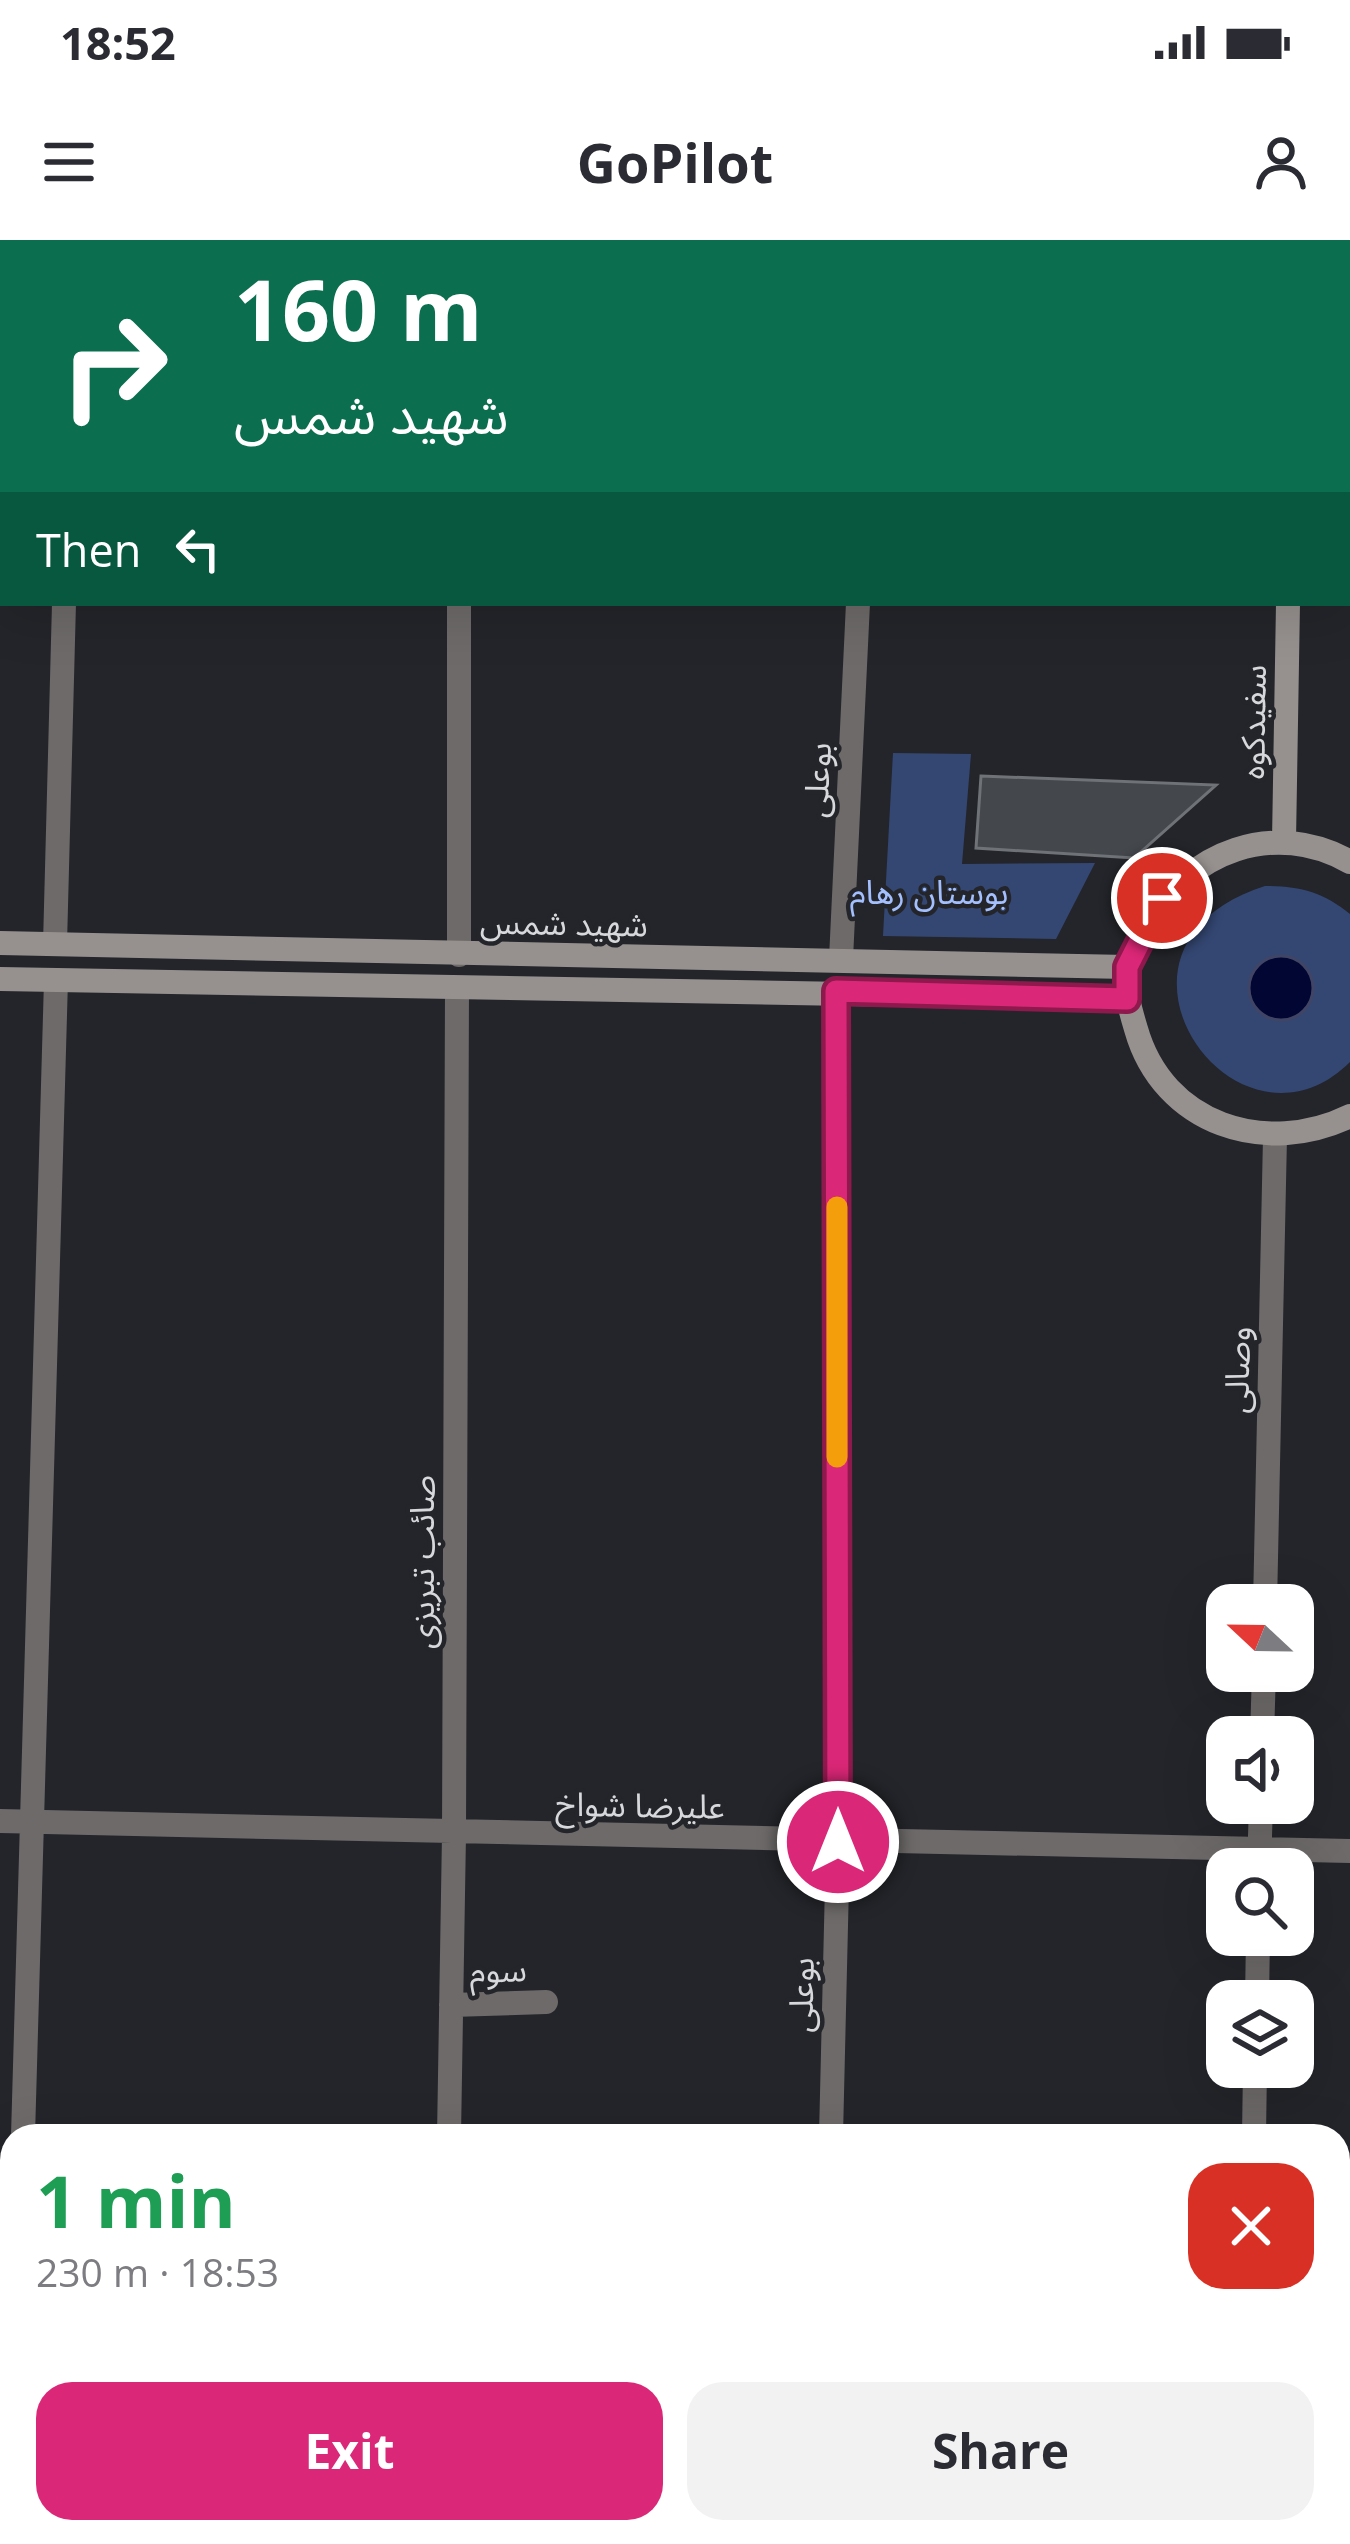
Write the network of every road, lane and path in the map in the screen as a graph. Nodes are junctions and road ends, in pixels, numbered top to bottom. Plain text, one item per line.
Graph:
1 (64, 606) edge
2 (459, 606) edge
3 (858, 606) edge
4 (1288, 606) edge
5 (1284, 841) junction
6 (1350, 862) edge
7 (0, 943) edge
8 (56, 944) junction
9 (459, 955) junction
10 (841, 959) junction
11 (1127, 967) junction
12 (0, 980) edge
13 (56, 980) junction
14 (457, 988) junction
15 (836, 991) junction
16 (1127, 999) junction
17 (1350, 1116) edge
18 (1275, 1137) junction
19 (1265, 1584) edge
20 (0, 1821) edge
21 (31, 1822) junction
22 (454, 1834) junction
23 (838, 1842) junction
24 (1350, 1851) edge
25 (1314, 1854) edge
26 (1206, 1857) edge
27 (546, 2002) dead end
28 (452, 2005) junction
29 (1255, 2088) edge
30 (23, 2124) edge
31 (449, 2124) edge
32 (831, 2124) edge
33 (1254, 2124) edge

1 - 8 street
2 - 9 street
3 - 10 street, بوعلی
4 - 5 main road, سفیدکوه
5 - 6 main road
5 - 11 main road
7 - 8 main road, شهید شمس
8 - 9 main road, شهید شمس
8 - 13 main road
9 - 10 main road, شهید شمس
10 - 11 main road, شهید شمس
11 - 16 main road
12 - 13 main road, شهید شمس
13 - 14 main road, شهید شمس
13 - 21 street
14 - 15 main road, شهید شمس
14 - 22 street, صائب تبریزی
15 - 16 main road, شهید شمس
15 - 23 street, بوعلی
16 - 18 main road
17 - 18 main road
18 - 19 street, وصالی
20 - 21 street, علیرضا شواخ
21 - 22 street, علیرضا شواخ
21 - 30 street
22 - 23 street, علیرضا شواخ
22 - 28 street, صائب تبریزی
23 - 26 street, علیرضا شواخ
23 - 32 street, بوعلی
24 - 25 street, علیرضا شواخ
27 - 28 street, سوم
28 - 31 street, صائب تبریزی
29 - 33 street

